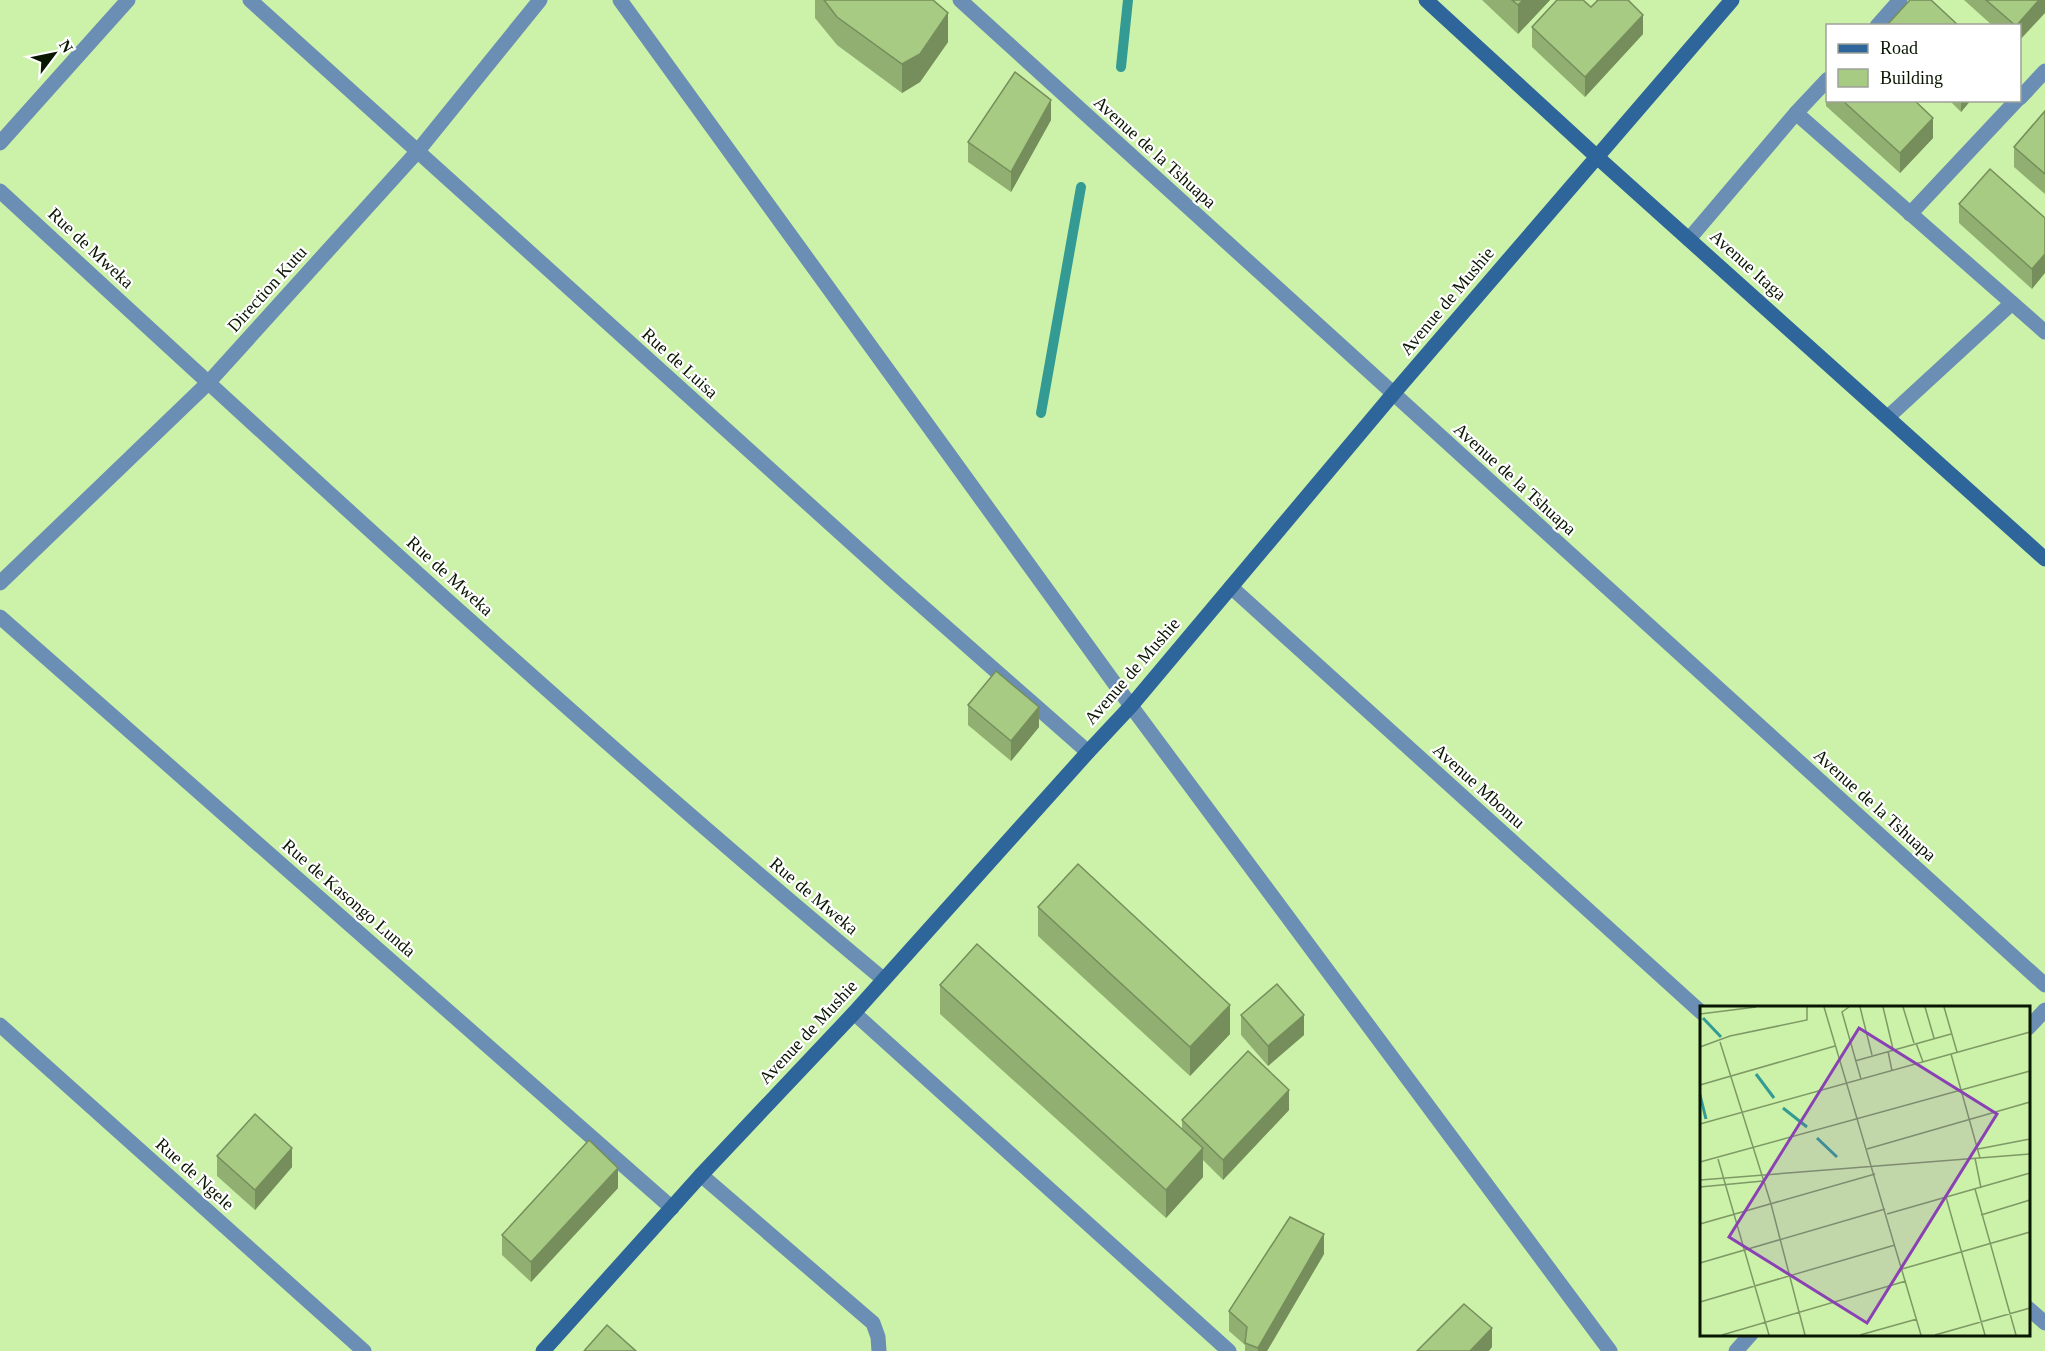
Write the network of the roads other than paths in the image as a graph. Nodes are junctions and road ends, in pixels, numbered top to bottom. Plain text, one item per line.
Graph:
1 (128, 0) edge
2 (250, 0) edge
3 (540, 0) edge
4 (620, 0) edge
5 (960, 0) edge
6 (1426, 0) edge
7 (1732, 0) edge
8 (1900, 0) edge
9 (1879, 24) edge
10 (2045, 71) edge
11 (1826, 79) edge
12 (2021, 96) edge
13 (2015, 102) edge
14 (1796, 113) junction
15 (0, 143) edge
16 (417, 152) junction
17 (1596, 156) junction
18 (0, 191) edge
19 (1910, 214) junction
20 (1689, 239) junction
21 (2012, 303) junction
22 (2044, 329) edge
23 (208, 383) junction
24 (1393, 394) junction
25 (1888, 417) junction
26 (2045, 559) edge
27 (0, 583) edge
28 (1231, 587) junction
29 (0, 617) edge
30 (1131, 706) junction
31 (1088, 752) junction
32 (883, 979) junction
33 (2045, 985) edge
34 (2045, 1010) edge
35 (1700, 1012) edge
36 (854, 1013) junction
37 (0, 1025) edge
38 (2030, 1027) edge
39 (702, 1175) junction
40 (672, 1208) junction
41 (2030, 1310) edge
42 (2045, 1323) edge
43 (1750, 1336) edge
44 (364, 1351) edge
45 (543, 1351) edge
46 (879, 1351) edge
47 (1229, 1351) edge
48 (1610, 1351) edge
49 (1736, 1351) edge

1 - 15 street
2 - 16 street, Rue de Luisa
3 - 16 street, Direction Kutu
4 - 30 street
5 - 24 street, Avenue de la Tshuapa
6 - 17 street, Avenue Itaga
7 - 17 street, Avenue de Mushie
8 - 9 street
10 - 12 street
11 - 14 street
13 - 19 street
14 - 19 street
14 - 20 street
16 - 23 street, Direction Kutu
16 - 31 street, Rue de Luisa
17 - 20 street, Avenue Itaga
17 - 24 street, Avenue de Mushie
18 - 23 street, Rue de Mweka
19 - 21 street
20 - 25 street, Avenue Itaga
21 - 22 street
21 - 25 street
23 - 27 street, Direction Kutu
23 - 32 street, Rue de Mweka
24 - 28 street, Avenue de Mushie
24 - 33 street, Avenue de la Tshuapa
25 - 26 street, Avenue Itaga
28 - 30 street, Avenue de Mushie
28 - 35 street, Avenue Mbomu
29 - 40 street, Rue de Kasongo Lunda
30 - 31 street, Avenue de Mushie
30 - 48 street
31 - 32 street, Avenue de Mushie
32 - 36 street, Avenue de Mushie
34 - 38 street
36 - 39 street, Avenue de Mushie
36 - 47 street
37 - 44 street, Rue de Ngele
39 - 40 street, Avenue de Mushie
39 - 46 street
40 - 45 street, Avenue de Mushie
41 - 42 street
43 - 49 street

